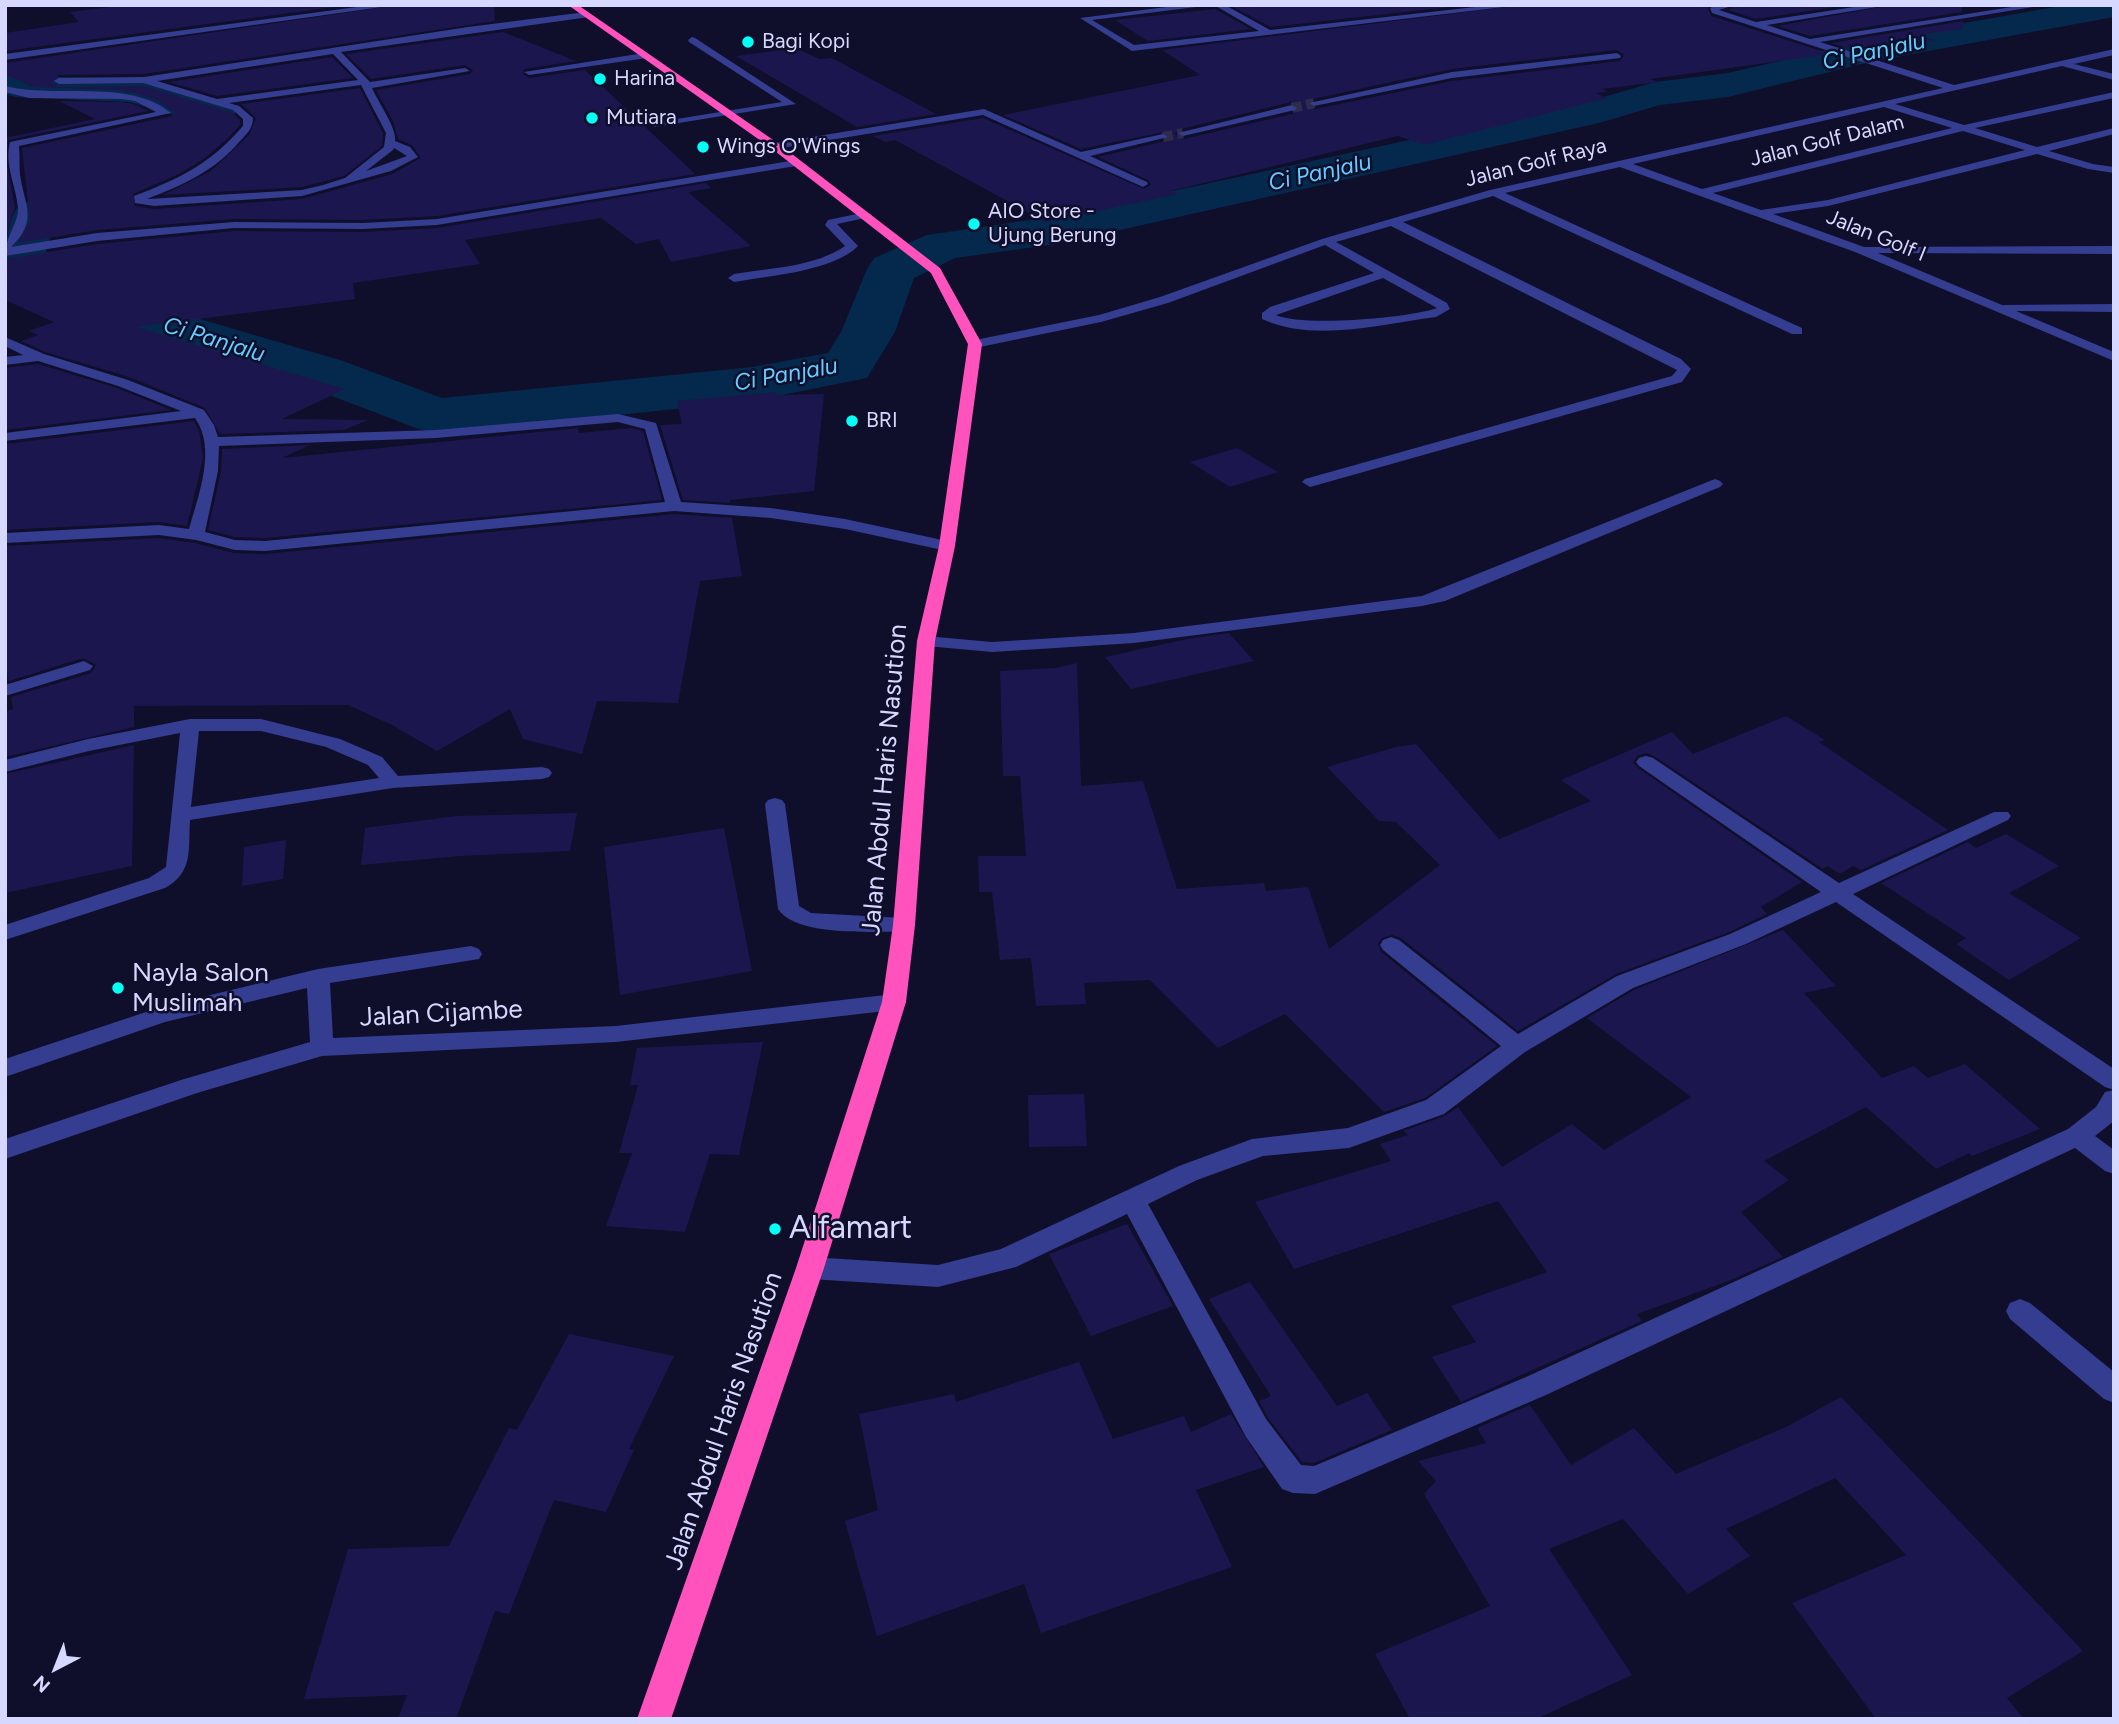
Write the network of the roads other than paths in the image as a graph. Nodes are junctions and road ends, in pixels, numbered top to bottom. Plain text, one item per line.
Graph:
1 (392, 5) edge
2 (1208, 5) edge
3 (1218, 5) edge
4 (1517, 5) edge
5 (1731, 5) edge
6 (1885, 5) edge
7 (2041, 5) edge
8 (379, 6) edge
9 (574, 6) edge
10 (593, 6) edge
11 (1484, 7) edge
12 (1361, 10) dead end
13 (586, 15) junction
14 (1382, 20) junction
15 (1755, 24) junction
16 (1269, 33) junction
17 (692, 40) dead end
18 (1805, 42) junction
19 (36, 43) dead end
20 (52, 51) junction
21 (335, 51) junction
22 (2110, 54) edge
23 (644, 56) junction
24 (1617, 56) dead end
25 (5, 57) edge
26 (2059, 63) junction
27 (465, 71) dead end
28 (529, 72) dead end
29 (2114, 76) edge
30 (144, 80) junction
31 (59, 81) dead end
32 (365, 84) junction
33 (1951, 87) junction
34 (5, 89) edge
35 (2114, 95) edge
36 (218, 102) junction
37 (1314, 103) tunnel mouth
38 (1881, 103) junction
39 (1292, 108) tunnel mouth
40 (729, 114) junction
41 (659, 125) dead end
42 (1964, 128) junction
43 (2114, 131) edge
44 (1183, 133) tunnel mouth
45 (1163, 137) tunnel mouth
46 (390, 143) junction
47 (9, 144) edge
48 (775, 146) junction
49 (2038, 151) junction
50 (1081, 155) junction
51 (10, 159) edge
52 (796, 163) junction
53 (1620, 163) junction
54 (2114, 170) edge
55 (349, 180) junction
56 (1143, 184) dead end
57 (1494, 192) junction
58 (1699, 192) junction
59 (1759, 213) junction
60 (866, 215) junction
61 (1391, 221) junction
62 (1326, 241) junction
63 (1859, 248) junction
64 (5, 250) edge
65 (2114, 250) edge
66 (1385, 273) junction
67 (734, 278) dead end
68 (1997, 307) junction
69 (2114, 308) edge
70 (1797, 331) dead end
71 (5, 341) edge
72 (975, 344) junction
73 (39, 357) junction
74 (2114, 357) edge
75 (5, 361) edge
76 (199, 413) junction
77 (5, 437) edge
78 (213, 442) junction
79 (1310, 482) dead end
80 (1715, 484) dead end
81 (674, 506) junction
82 (196, 535) junction
83 (5, 538) edge
84 (947, 546) junction
85 (926, 640) junction
86 (84, 666) dead end
87 (5, 691) edge
88 (190, 725) junction
89 (1646, 762) dead end
90 (5, 766) edge
91 (542, 773) dead end
92 (393, 782) junction
93 (775, 804) dead end
94 (180, 815) junction
95 (2001, 816) dead end
96 (1840, 892) junction
97 (904, 925) junction
98 (5, 933) edge
99 (1391, 945) dead end
100 (471, 954) dead end
101 (318, 977) junction
102 (894, 1002) junction
103 (1517, 1046) junction
104 (322, 1047) junction
105 (5, 1068) edge
106 (2114, 1081) edge
107 (2114, 1099) edge
108 (2077, 1136) junction
109 (5, 1149) edge
110 (2114, 1164) edge
111 (1132, 1199) junction
112 (810, 1268) junction
113 (2020, 1311) dead end
114 (2114, 1390) edge
115 (654, 1719) edge

1 - 8 street
2 - 16 street
3 - 16 street
4 - 11 street
5 - 15 street
6 - 15 street
7 - 18 street
8 - 20 street
9 - 10 street
9 - 13 highway
11 - 14 street
12 - 14 street
13 - 21 street
13 - 23 highway
14 - 16 street
15 - 18 street
17 - 40 street
18 - 33 street
19 - 20 street
20 - 25 street
21 - 30 street
21 - 32 street
22 - 26 street, Jalan Golf Raya
23 - 28 street
23 - 40 highway
24 - 37 street
26 - 29 street
26 - 33 street, Jalan Golf Raya
27 - 32 street
30 - 31 street
30 - 36 street
32 - 36 street
32 - 46 street
33 - 38 street, Jalan Golf Raya
34 - 47 street
35 - 42 street, Jalan Golf Dalam
36 - 55 street
38 - 42 street, Jalan Golf Dalam
38 - 53 street, Jalan Golf Raya
39 - 44 street
40 - 41 street
40 - 48 highway
42 - 49 street
42 - 58 street, Jalan Golf Dalam
43 - 49 street
45 - 50 street
46 - 55 street
46 - 55 street
47 - 51 street
48 - 50 street
48 - 52 highway
49 - 54 street
49 - 59 street
50 - 56 street
51 - 64 street
52 - 60 highway
52 - 64 street
53 - 57 street, Jalan Golf Raya
53 - 58 street, Jalan Golf I
57 - 61 street, Jalan Golf Raya
57 - 70 street
58 - 59 street, Jalan Golf I
59 - 63 street, Jalan Golf I
60 - 67 street
60 - 72 highway
61 - 62 street, Jalan Golf Raya
61 - 79 street
62 - 66 street
62 - 72 street, Jalan Golf Raya
63 - 65 street
63 - 68 street, Jalan Golf I
66 - 66 street
68 - 69 street
68 - 74 street, Jalan Golf I
71 - 73 street
72 - 84 highway, Jalan Abdul Haris Nasution
73 - 75 street
73 - 76 street
76 - 77 street
76 - 78 street
78 - 81 street
78 - 82 street
80 - 85 street
81 - 82 street
81 - 84 street
82 - 83 street
84 - 85 highway, Jalan Abdul Haris Nasution
85 - 97 highway, Jalan Abdul Haris Nasution
86 - 87 street
88 - 90 street
88 - 92 street
88 - 94 street
89 - 96 street
91 - 92 street
92 - 94 street
93 - 97 street
94 - 98 street
95 - 96 street
96 - 103 street
96 - 106 street
97 - 102 highway, Jalan Abdul Haris Nasution
99 - 103 street
100 - 101 street
101 - 104 street
101 - 105 street
102 - 104 street, Jalan Cijambe
102 - 112 highway, Jalan Abdul Haris Nasution
103 - 111 street
104 - 109 street, Jalan Cijambe
107 - 108 street
108 - 110 street
108 - 111 street
111 - 112 street
112 - 115 highway, Jalan Abdul Haris Nasution
113 - 114 street

